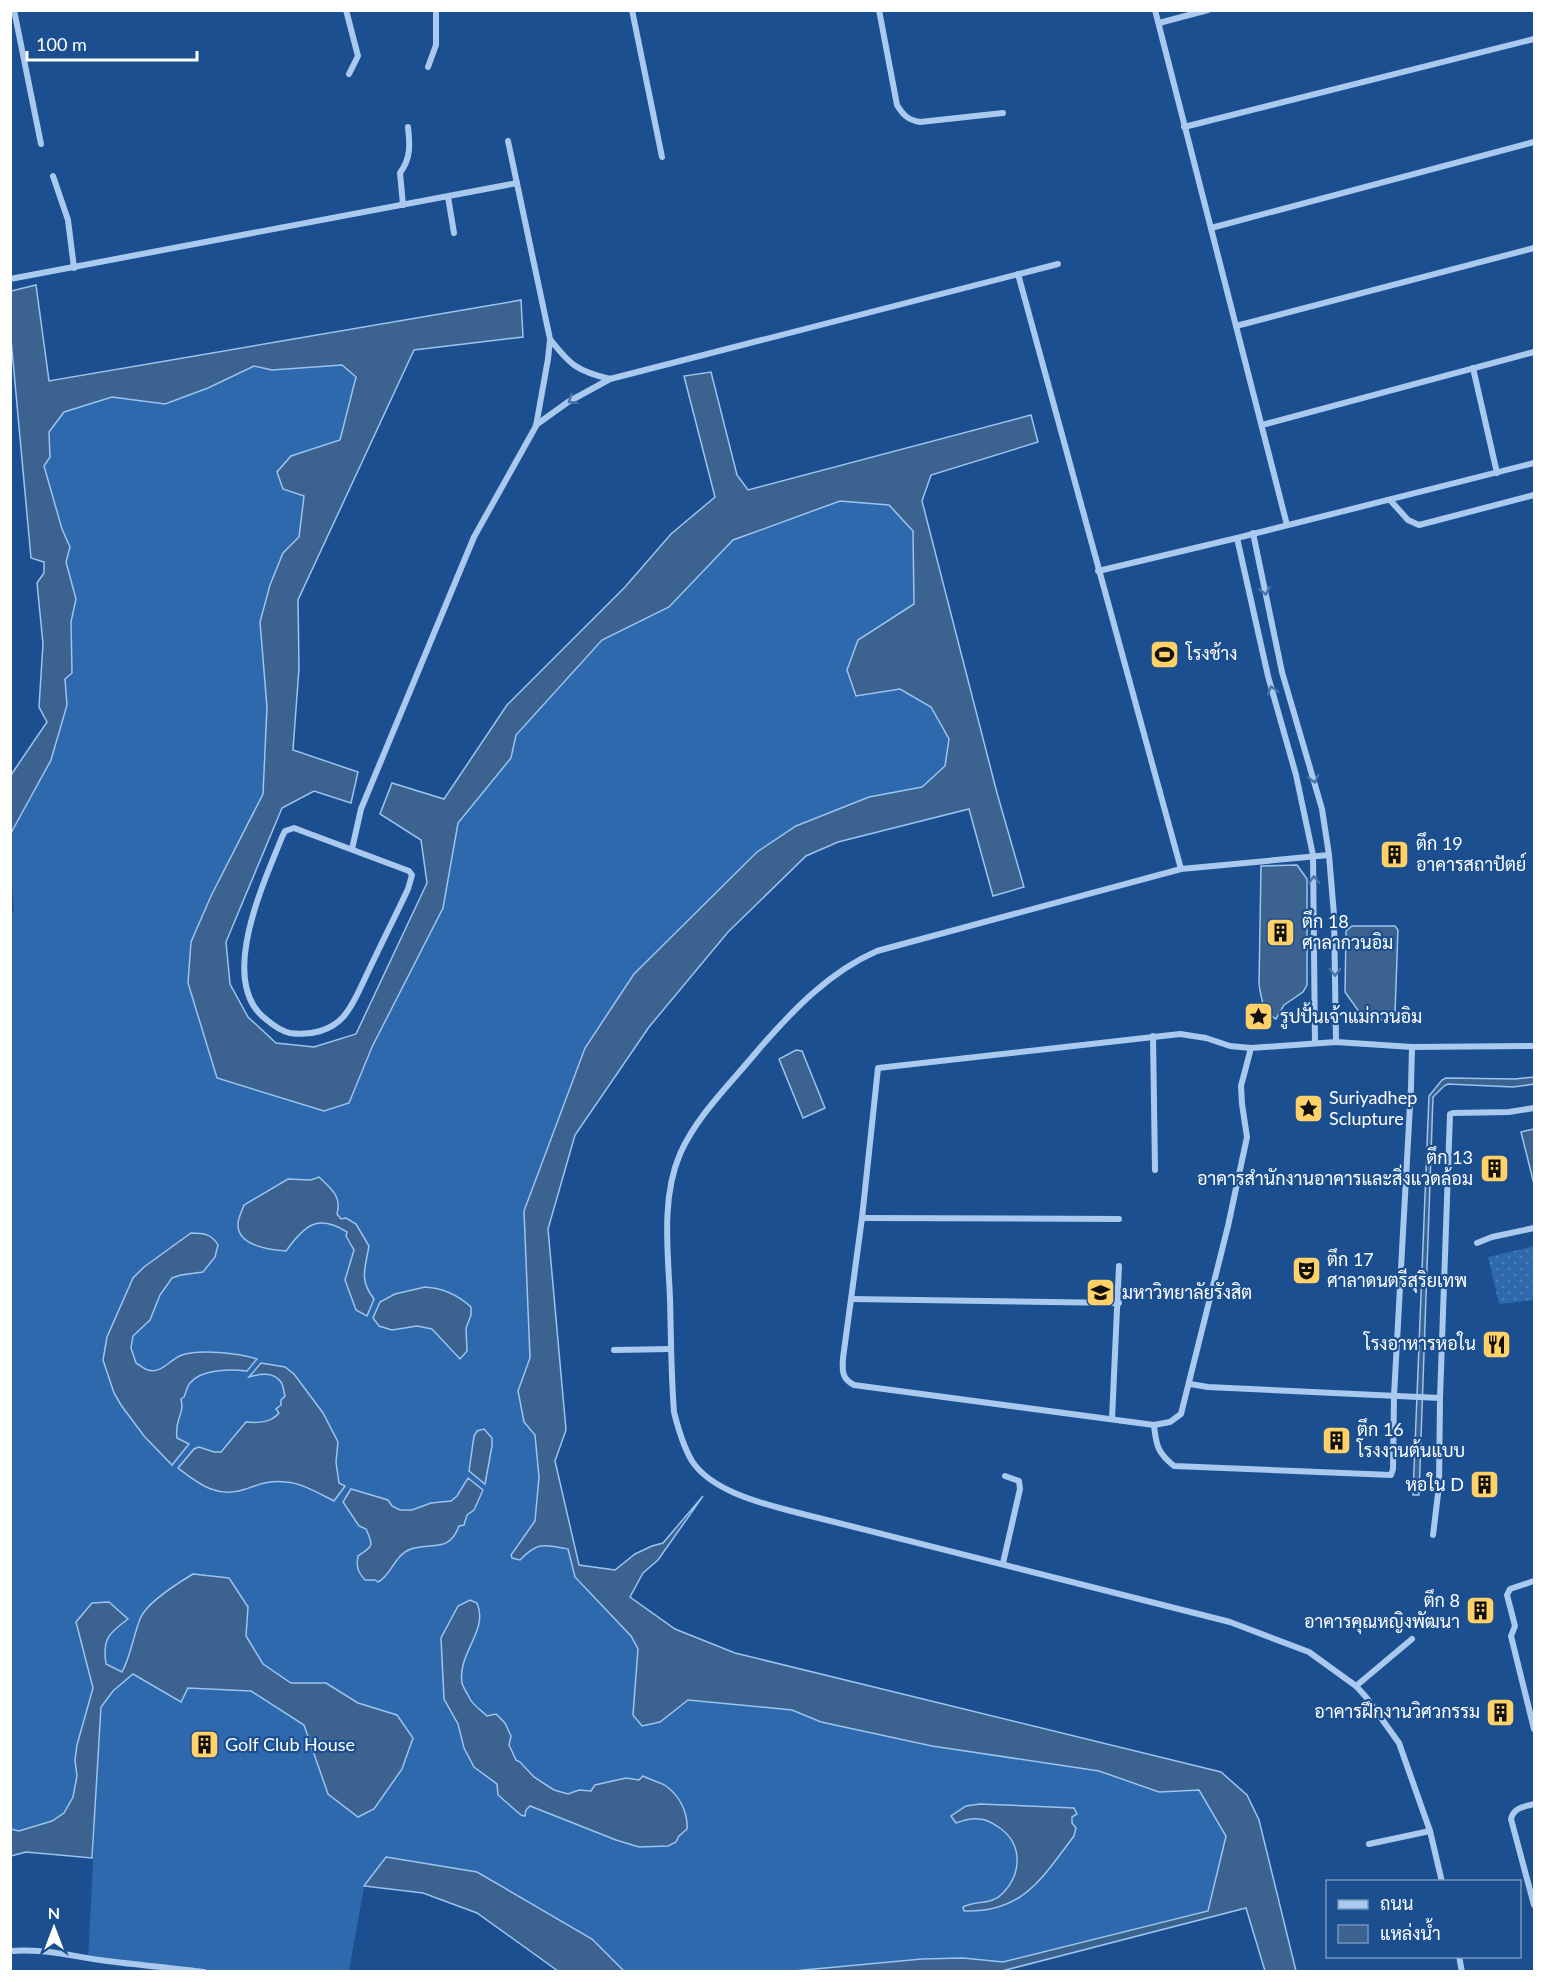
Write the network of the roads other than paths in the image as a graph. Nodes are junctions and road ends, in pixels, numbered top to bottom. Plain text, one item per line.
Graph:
1 (14, 10) edge
2 (346, 10) edge
3 (436, 10) edge
4 (632, 10) edge
5 (879, 10) edge
6 (1155, 10) edge
7 (1208, 10) edge
8 (1159, 24) junction
9 (1534, 39) edge
10 (428, 67) dead end
11 (349, 74) dead end
12 (1003, 113) dead end
13 (1184, 127) junction
14 (408, 128) dead end
15 (508, 141) dead end
16 (1534, 142) edge
17 (41, 144) dead end
18 (662, 157) dead end
19 (53, 176) dead end
20 (517, 183) junction
21 (447, 197) junction
22 (403, 205) junction
23 (1211, 228) junction
24 (454, 233) dead end
25 (1534, 248) edge
26 (1058, 264) dead end
27 (74, 268) junction
28 (1018, 274) junction
29 (10, 279) edge
30 (1236, 326) junction
31 (550, 339) junction
32 (1534, 352) edge
33 (1473, 368) junction
34 (610, 379) junction
35 (1262, 425) junction
36 (536, 426) junction
37 (1534, 463) edge
38 (1497, 473) junction
39 (1534, 495) edge
40 (1390, 500) junction
41 (1287, 525) junction
42 (1253, 533) junction
43 (1237, 538) junction
44 (1098, 571) junction
45 (352, 849) junction
46 (1313, 855) junction
47 (1329, 855) junction
48 (1180, 869) junction
49 (1153, 1036) junction
50 (1336, 1042) junction
51 (1315, 1043) junction
52 (1534, 1046) edge
53 (1412, 1047) junction
54 (1251, 1048) junction
55 (1534, 1108) edge
56 (1155, 1170) dead end
57 (862, 1218) junction
58 (1119, 1219) dead end
59 (1534, 1228) edge
60 (1477, 1244) dead end
61 (1119, 1266) dead end
62 (851, 1299) junction
63 (1119, 1303) junction
64 (672, 1348) junction
65 (614, 1350) dead end
66 (1190, 1384) junction
67 (1394, 1396) junction
68 (1440, 1398) junction
69 (1112, 1419) junction
70 (1154, 1425) junction
71 (1005, 1476) dead end
72 (1433, 1534) dead end
73 (1004, 1563) junction
74 (1534, 1581) edge
75 (1412, 1638) dead end
76 (1356, 1686) junction
77 (1534, 1729) edge
78 (1534, 1804) edge
79 (1430, 1831) junction
80 (1369, 1844) dead end
81 (1442, 1880) edge
82 (1534, 1905) edge
83 (10, 1952) edge
84 (204, 1971) edge

1 - 17 street
2 - 11 street
3 - 10 street
4 - 18 street
5 - 12 street
6 - 8 street
7 - 8 street
8 - 13 street
9 - 13 street
13 - 23 street
14 - 22 street
15 - 20 street
16 - 23 street
19 - 27 street
20 - 21 street
20 - 31 street
21 - 22 street
21 - 24 street
22 - 27 street
23 - 30 street
25 - 30 street
26 - 28 street
27 - 29 street
28 - 34 street
28 - 44 street
30 - 35 street
31 - 34 street
31 - 36 street
32 - 33 street
33 - 35 street
33 - 38 street
34 -> 36 street
35 - 41 street
36 - 45 street
37 - 38 street
38 - 40 street
39 - 40 street
40 - 41 street
41 - 42 street
42 - 43 street
42 -> 47 street
43 - 44 street
46 -> 43 street
44 - 48 street
45 - 45 street
46 - 47 street
46 - 48 street
51 -> 46 street
47 -> 50 street
48 - 64 street
49 - 54 street
49 - 56 street
49 - 57 street
50 - 51 street
50 - 53 street
51 - 54 street
52 - 53 street
53 - 67 street
54 - 66 street
55 - 68 street
57 - 58 street
57 - 62 street
59 - 60 street
61 - 63 street
62 - 63 street
62 - 69 street
63 - 69 street
64 - 65 street
64 - 73 street
66 - 67 street
66 - 70 street
67 - 68 street
67 - 70 street
68 - 72 street
69 - 70 street
71 - 73 street
73 - 76 street
74 - 77 street
75 - 76 street
76 - 79 street
78 - 82 street
79 - 80 street
79 - 81 street
83 - 84 street

